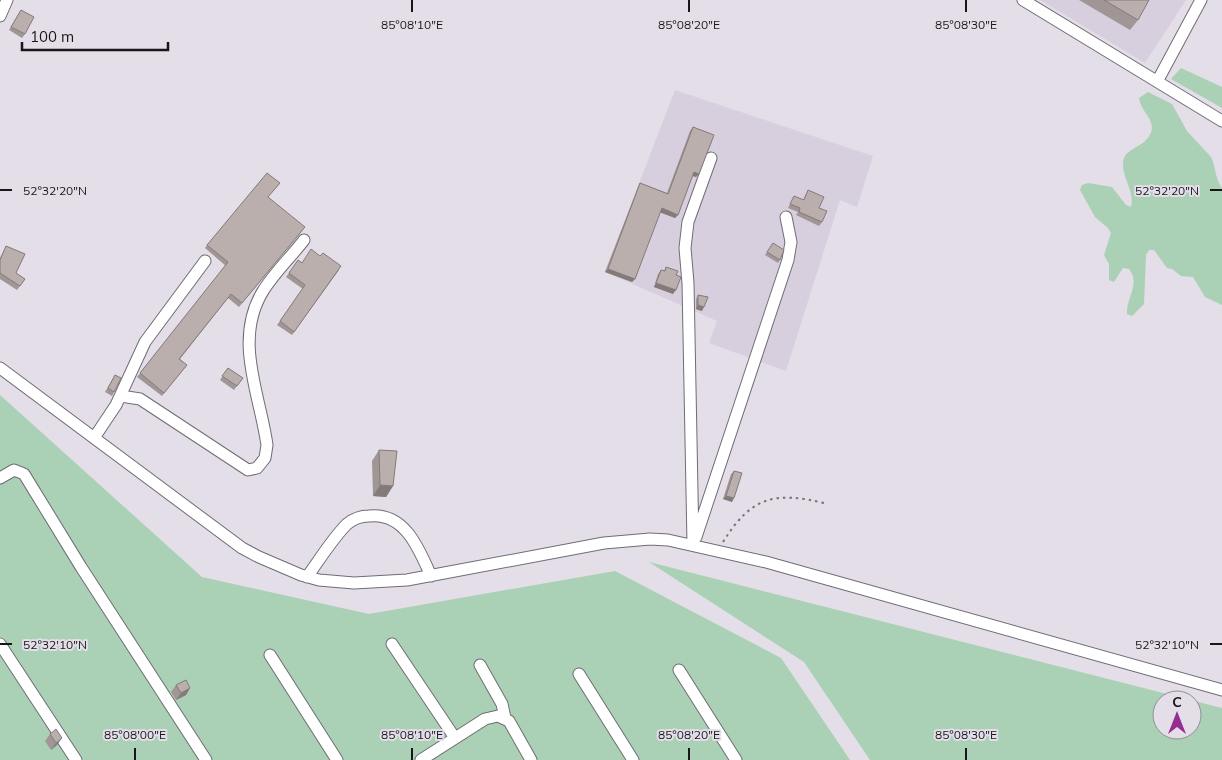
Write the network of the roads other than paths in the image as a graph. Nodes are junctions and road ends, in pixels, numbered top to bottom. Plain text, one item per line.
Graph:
1 (8, 0) edge
2 (1022, 0) edge
3 (1201, 0) edge
4 (0, 16) edge
5 (1158, 80) junction
6 (1222, 120) edge
7 (711, 158) dead end
8 (786, 217) dead end
9 (304, 240) dead end
10 (205, 261) dead end
11 (0, 368) edge
12 (121, 396) junction
13 (94, 438) junction
14 (0, 478) edge
15 (693, 544) junction
16 (431, 576) junction
17 (307, 577) junction
18 (0, 644) edge
19 (392, 644) dead end
20 (270, 655) dead end
21 (480, 665) dead end
22 (679, 670) dead end
23 (578, 674) dead end
24 (1222, 690) edge
25 (505, 718) junction
26 (455, 738) junction
27 (426, 759) edge
28 (76, 760) edge
29 (206, 760) edge
30 (337, 760) edge
31 (531, 760) edge
32 (633, 760) edge
33 (736, 760) edge

1 - 4 street
2 - 5 street
3 - 5 street
5 - 6 street
7 - 15 street
8 - 15 street
9 - 12 street
10 - 12 street
11 - 13 street
12 - 13 street
13 - 17 street
14 - 29 street
15 - 16 street
15 - 24 street
16 - 17 street
16 - 17 street
18 - 28 street
19 - 26 street
20 - 30 street
21 - 25 street
22 - 33 street
23 - 32 street
25 - 26 street
25 - 31 street
26 - 27 street

